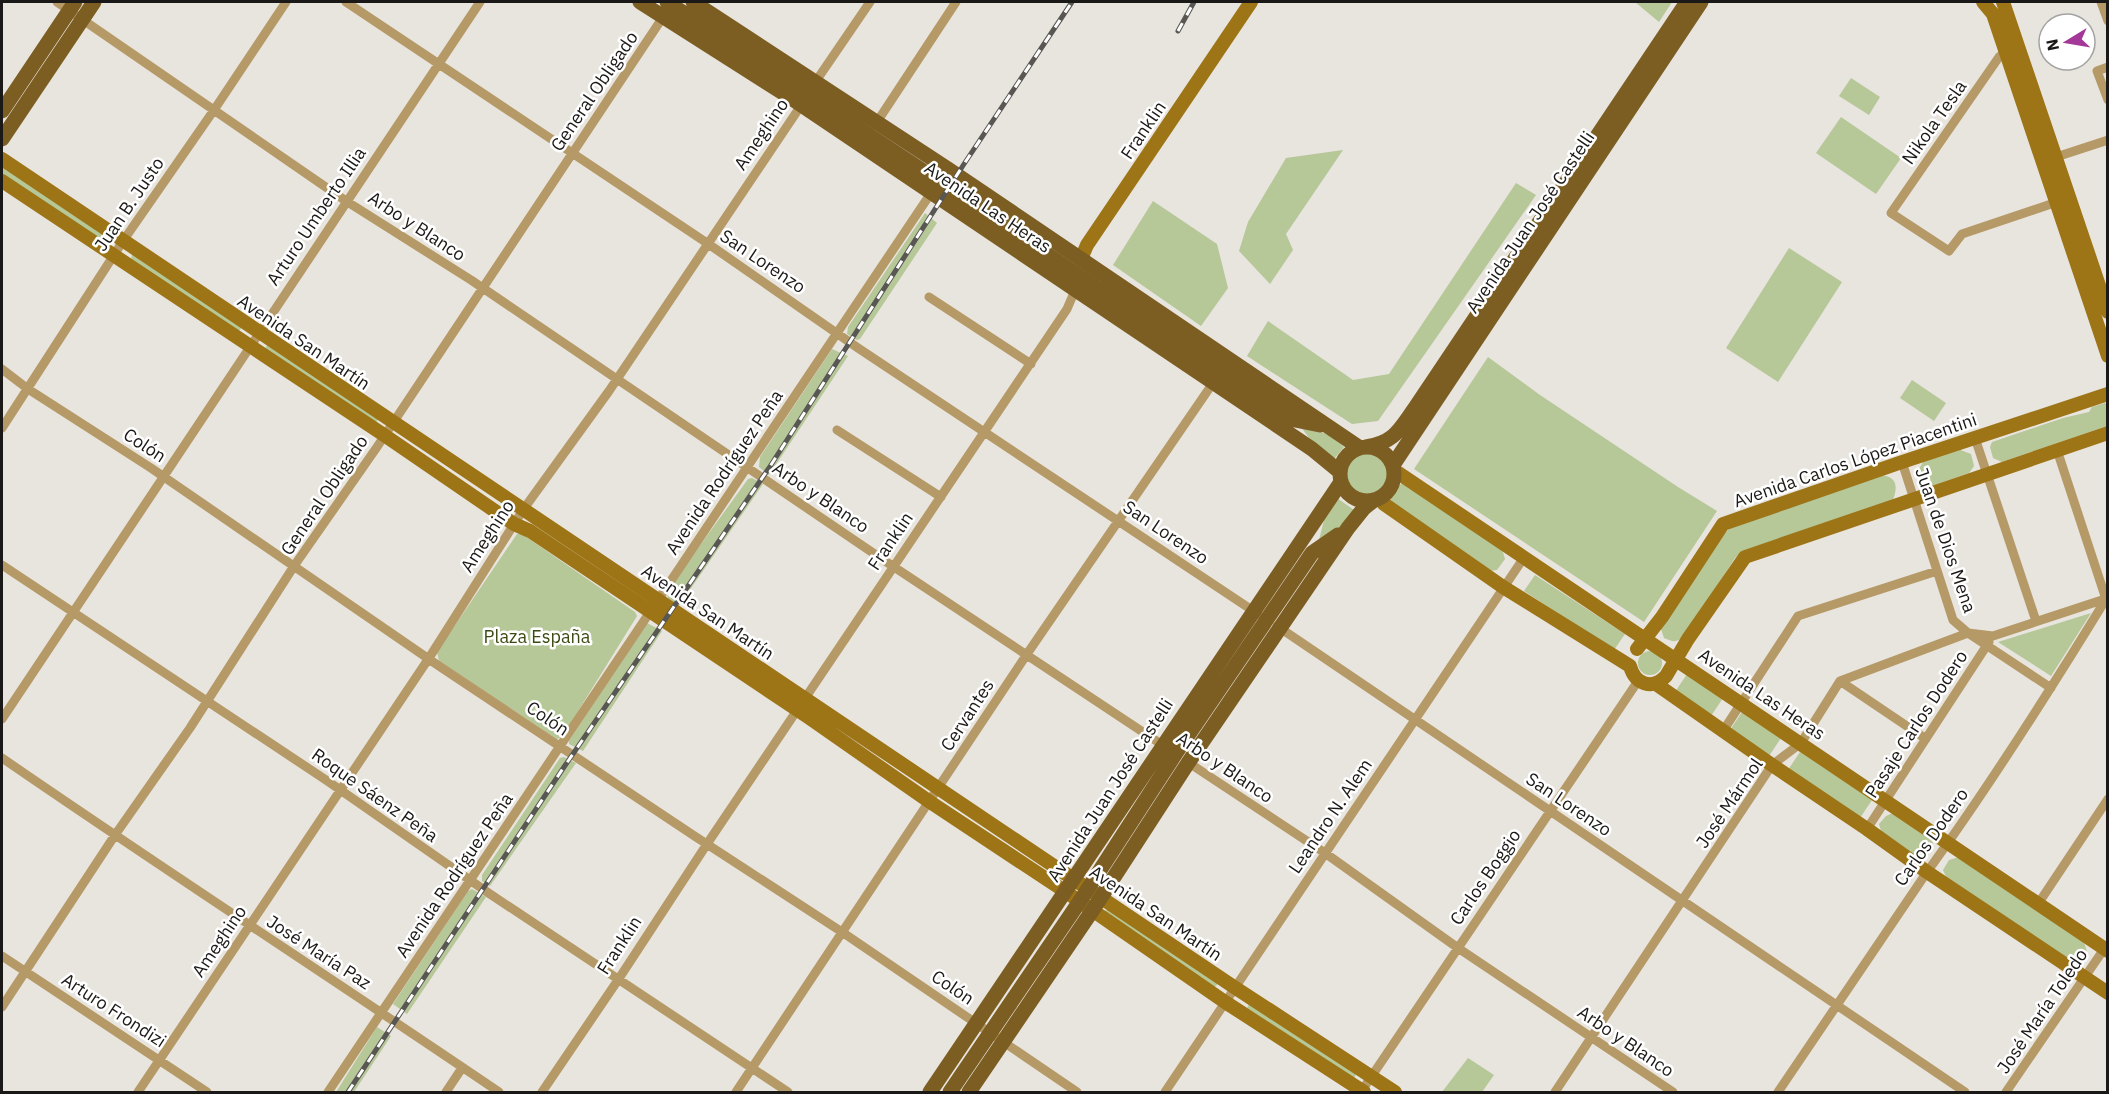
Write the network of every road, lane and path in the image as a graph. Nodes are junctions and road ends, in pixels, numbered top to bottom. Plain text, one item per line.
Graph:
1 (94, 2) edge
2 (286, 2) edge
3 (346, 2) edge
4 (480, 2) edge
5 (640, 2) edge
6 (693, 2) edge
7 (870, 2) edge
8 (956, 2) edge
9 (1251, 2) edge
10 (1687, 2) edge
11 (1701, 2) edge
12 (2003, 2) edge
13 (2101, 2) edge
14 (67, 4) edge
15 (1986, 4) edge
16 (669, 6) edge
17 (82, 19) junction
18 (2108, 21) edge
19 (2006, 52) junction
20 (439, 63) junction
21 (2108, 67) edge
22 (2018, 69) junction
23 (808, 94) junction
24 (2108, 100) edge
25 (214, 110) junction
26 (2, 111) edge
27 (869, 135) junction
28 (2, 139) edge
29 (2108, 140) edge
30 (573, 154) junction
31 (2, 159) edge
32 (2049, 159) junction
33 (2, 181) edge
34 (940, 181) junction
35 (346, 201) junction
36 (2057, 202) junction
37 (123, 241) junction
38 (707, 243) junction
39 (113, 256) junction
40 (1081, 259) junction
41 (1077, 284) junction
42 (482, 288) junction
43 (929, 297) dead end
44 (2108, 312) edge
45 (258, 332) junction
46 (838, 333) junction
47 (249, 345) junction
48 (2108, 356) edge
49 (1031, 364) junction
50 (2, 369) edge
51 (1220, 371) junction
52 (616, 380) junction
53 (28, 389) junction
54 (2108, 394) edge
55 (1295, 420) junction
56 (392, 423) junction
57 (1330, 427) junction
58 (2, 428) edge
59 (837, 430) dead end
60 (985, 431) junction
61 (2108, 433) edge
62 (384, 435) junction
63 (1975, 438) junction
64 (1363, 447) junction
65 (1312, 449) junction
66 (2057, 450) junction
67 (1902, 462) junction
68 (748, 467) junction
69 (1393, 467) junction
70 (1987, 475) junction
71 (163, 476) junction
72 (1340, 477) junction
73 (941, 497) junction
74 (1913, 499) junction
75 (1376, 500) junction
76 (1324, 509) junction
77 (523, 510) junction
78 (1118, 520) junction
79 (514, 524) junction
80 (1348, 528) junction
81 (1312, 553) junction
82 (1523, 559) junction
83 (2, 565) edge
84 (294, 566) junction
85 (894, 567) junction
86 (614, 570) junction
87 (1937, 570) junction
88 (606, 582) junction
89 (1503, 587) junction
90 (658, 599) junction
91 (2107, 599) edge
92 (650, 611) junction
93 (73, 613) junction
94 (1267, 620) junction
95 (2036, 621) junction
96 (1968, 633) junction
97 (1993, 636) junction
98 (1987, 645) junction
99 (1658, 652) junction
100 (1027, 654) junction
101 (429, 658) junction
102 (1630, 666) junction
103 (1840, 681) junction
104 (1647, 683) junction
105 (2051, 688) junction
106 (207, 701) junction
107 (1741, 703) junction
108 (801, 705) junction
109 (2, 718) edge
110 (1414, 719) junction
111 (1723, 731) junction
112 (1926, 739) junction
113 (1801, 743) junction
114 (560, 746) junction
115 (1169, 749) junction
116 (2, 758) edge
117 (1188, 763) junction
118 (1772, 765) junction
119 (939, 788) junction
120 (340, 790) junction
121 (2108, 798) edge
122 (1887, 801) junction
123 (930, 802) junction
124 (1549, 811) junction
125 (1867, 829) junction
126 (116, 835) junction
127 (1948, 843) junction
128 (706, 844) junction
129 (1325, 854) junction
130 (1927, 872) junction
131 (471, 881) junction
132 (1077, 890) junction
133 (1101, 897) junction
134 (1683, 902) junction
135 (2038, 904) junction
136 (1092, 911) junction
137 (249, 926) junction
138 (842, 932) junction
139 (1458, 948) junction
140 (2106, 950) edge
141 (2, 956) edge
142 (25, 972) junction
143 (2084, 978) junction
144 (618, 980) junction
145 (1234, 987) junction
146 (2108, 993) edge
147 (1225, 1002) junction
148 (1837, 1005) junction
149 (2, 1007) edge
150 (381, 1012) junction
151 (976, 1023) junction
152 (989, 1033) junction
153 (1592, 1038) junction
154 (1003, 1042) junction
155 (159, 1060) junction
156 (462, 1068) junction
157 (753, 1068) junction
158 (1371, 1076) junction
159 (138, 1092) edge
160 (207, 1092) edge
161 (328, 1092) edge
162 (446, 1092) edge
163 (499, 1092) edge
164 (542, 1092) edge
165 (736, 1092) edge
166 (788, 1092) edge
167 (930, 1092) edge
168 (950, 1092) edge
169 (969, 1092) edge
170 (1077, 1092) edge
171 (1165, 1092) edge
172 (1362, 1092) edge
173 (1395, 1092) edge
174 (1555, 1092) edge
175 (1673, 1092) edge
176 (1778, 1092) edge
177 (1965, 1092) edge
178 (2006, 1092) edge

1 - 17 main road
2 - 25 street, Juan B. Justo
3 - 20 street, San Lorenzo
4 - 20 street, Arturo Umberto Illia
5 - 16 main road, Avenida Las Heras
6 - 23 main road, Avenida Las Heras
7 - 23 street, Ameghino
8 - 27 street
9 - 40 main road, Franklin
10 - 64 main road, Avenida Juan José Castelli
11 - 69 main road, Avenida Juan José Castelli
12 - 15 street
12 - 22 main road
13 - 18 street
14 - 17 street, Arbo y Blanco
14 - 26 main road
15 - 19 main road
16 - 23 main road, Avenida Las Heras
16 - 30 street, General Obligado
17 - 25 street, Arbo y Blanco
17 - 28 main road
19 - 22 main road
19 - 36 street, Nikola Tesla
20 - 30 street, San Lorenzo
20 - 35 street, Arturo Umberto Illia
21 - 24 street
22 - 32 main road
23 - 27 main road, Avenida Las Heras
23 - 38 street, Ameghino
25 - 35 street, Arbo y Blanco
25 - 37 street, Juan B. Justo
27 - 34 main road, Avenida Las Heras
29 - 32 street
30 - 38 street, San Lorenzo
30 - 42 street, General Obligado
31 - 37 main road, Avenida San Martín
32 - 36 main road
32 - 44 main road
33 - 39 main road, Avenida San Martín
34 - 40 main road, Avenida Las Heras
34 - 41 main road, Avenida Las Heras
34 - 46 street, Avenida Rodríguez Peña
35 - 42 street, Arbo y Blanco
35 - 45 street, Arturo Umberto Illia
36 - 48 main road
37 - 39 street, Juan B. Justo
37 - 45 main road, Avenida San Martín
38 - 46 street, San Lorenzo
38 - 52 street, Ameghino
39 - 47 main road, Avenida San Martín
39 - 53 street, Juan B. Justo
40 - 41 street, Franklin
40 - 51 main road, Avenida Las Heras
41 - 49 street, Franklin
41 - 51 main road, Avenida Las Heras
42 - 52 street, Arbo y Blanco
42 - 56 street, General Obligado
43 - 49 street
45 - 47 street, Arturo Umberto Illia
45 - 56 main road, Avenida San Martín
46 - 60 street, San Lorenzo
46 - 68 street, Avenida Rodríguez Peña
47 - 62 main road, Avenida San Martín
47 - 71 street, Arturo Umberto Illia
49 - 60 street, Franklin
50 - 53 street, Colón
51 - 55 main road, Avenida Las Heras
51 - 57 main road, Avenida Las Heras
51 - 65 main road, Avenida Las Heras
51 - 78 street, Cervantes
52 - 68 street, Arbo y Blanco
52 - 77 street, Ameghino
53 - 58 street, Juan B. Justo
53 - 71 street, Colón
54 - 63 main road, Avenida Carlos López Piacentini
55 - 57 main road, Avenida Las Heras
55 - 65 main road, Avenida Las Heras
56 - 62 street, General Obligado
56 - 77 main road, Avenida San Martín
57 - 64 main road, Avenida Las Heras
59 - 73 street
60 - 73 street, Franklin
60 - 78 street, San Lorenzo
61 - 66 main road, Avenida Carlos López Piacentini
62 - 79 main road, Avenida San Martín
62 - 84 street, General Obligado
63 - 67 main road, Avenida Carlos López Piacentini
63 - 70 street
64 - 69 main road
64 - 72 main road
65 - 72 main road, Avenida Las Heras
66 - 70 main road, Avenida Carlos López Piacentini
66 - 91 street
67 - 74 street, Juan de Dios Mena
67 - 99 main road, Avenida Carlos López Piacentini
68 - 85 street, Arbo y Blanco
68 - 90 street, Avenida Rodríguez Peña
69 - 75 main road
69 - 82 main road, Avenida Las Heras
70 - 74 main road, Avenida Carlos López Piacentini
70 - 95 street
71 - 84 street, Colón
71 - 93 street, Arturo Umberto Illia
72 - 75 main road
72 - 76 main road, Avenida Juan José Castelli
73 - 85 street, Franklin
74 - 87 street, Juan de Dios Mena
74 - 99 main road, Avenida Carlos López Piacentini
75 - 80 main road, Avenida Juan José Castelli
75 - 89 main road
76 - 81 main road, Avenida Juan José Castelli
76 - 94 main road, Avenida Juan José Castelli
77 - 79 street, Ameghino
77 - 86 main road, Avenida San Martín
78 - 94 street, San Lorenzo
78 - 100 street, Cervantes
79 - 88 main road, Avenida San Martín
79 - 101 street, Ameghino
80 - 81 main road, Avenida Juan José Castelli
80 - 94 main road, Avenida Juan José Castelli
81 - 94 main road, Avenida Juan José Castelli
82 - 89 street, Leandro N. Alem
82 - 99 main road, Avenida Las Heras
83 - 93 street, Roque Sáenz Peña
84 - 101 street, Colón
84 - 106 street, General Obligado
85 - 100 street, Arbo y Blanco
85 - 108 street, Franklin
86 - 88 main road
86 - 90 main road, Avenida San Martín
87 - 96 street, Juan de Dios Mena
87 - 107 street
88 - 92 main road, Avenida San Martín
89 - 102 main road
89 - 110 street, Leandro N. Alem
90 - 92 street, Avenida Rodríguez Peña
90 - 108 main road, Avenida San Martín
91 - 95 street
91 - 105 street, Carlos Dodero
92 - 108 main road, Avenida San Martín
92 - 114 street, Avenida Rodríguez Peña
93 - 106 street, Roque Sáenz Peña
93 - 109 street, Arturo Umberto Illia
94 - 110 street, San Lorenzo
94 - 115 main road, Avenida Juan José Castelli
94 - 117 main road, Avenida Juan José Castelli
95 - 97 street
96 - 97 street
96 - 98 street, Juan de Dios Mena
96 - 103 street
97 - 98 street, Pasaje Carlos Dodero
98 - 105 street, Juan de Dios Mena
98 - 112 street, Pasaje Carlos Dodero
99 - 102 main road, Avenida Carlos López Piacentini
99 - 104 main road, Avenida Carlos López Piacentini
99 - 107 main road, Avenida Las Heras
100 - 115 street, Arbo y Blanco
100 - 119 street, Cervantes
101 - 114 street, Colón
101 - 120 street, Ameghino
102 - 104 main road
103 - 112 street
103 - 113 street, José Mármol
104 - 111 main road
104 - 124 street, Carlos Boggio
105 - 127 street, Carlos Dodero
106 - 120 street, Roque Sáenz Peña
106 - 126 street, General Obligado
107 - 111 street
107 - 113 main road, Avenida Las Heras
108 - 119 main road, Avenida San Martín
108 - 123 main road, Avenida San Martín
108 - 128 street, Franklin
110 - 124 street, San Lorenzo
110 - 129 street, Leandro N. Alem
111 - 118 main road
112 - 122 street, Pasaje Carlos Dodero
113 - 118 street, José Mármol
113 - 122 main road, Avenida Las Heras
114 - 128 street, Colón
114 - 131 street, Avenida Rodríguez Peña
115 - 117 street, Arbo y Blanco
115 - 132 main road, Avenida Juan José Castelli
116 - 126 street, José María Paz
117 - 129 street, Arbo y Blanco
117 - 133 main road, Avenida Juan José Castelli
118 - 125 main road
118 - 134 street, José Mármol
119 - 123 street, Cervantes
119 - 132 main road, Avenida San Martín
120 - 131 street, Roque Sáenz Peña
120 - 137 street, Ameghino
121 - 135 street
122 - 125 street, Pasaje Carlos Dodero
122 - 127 main road, Avenida Las Heras
123 - 132 main road, Avenida San Martín
123 - 138 street, Cervantes
124 - 134 street, San Lorenzo
124 - 139 street, Carlos Boggio
125 - 130 main road
126 - 137 street, José María Paz
126 - 142 street, General Obligado
127 - 130 street, Carlos Dodero
127 - 135 main road, Avenida Las Heras
128 - 138 street, Colón
128 - 144 street, Franklin
129 - 139 street, Arbo y Blanco
129 - 145 street, Leandro N. Alem
130 - 143 main road
130 - 148 street, Carlos Dodero
131 - 144 street, Roque Sáenz Peña
131 - 150 street, Avenida Rodríguez Peña
132 - 133 main road, Avenida San Martín
132 - 136 main road, Avenida San Martín
132 - 151 main road, Avenida Juan José Castelli
132 - 152 main road, Avenida Juan José Castelli
133 - 136 main road, Avenida Juan José Castelli
133 - 145 main road, Avenida San Martín
134 - 148 street, San Lorenzo
134 - 153 street, José Mármol
135 - 140 main road, Avenida Las Heras
136 - 147 main road, Avenida San Martín
136 - 154 main road, Avenida Juan José Castelli
137 - 150 street, José María Paz
137 - 155 street, Ameghino
138 - 151 street, Colón
138 - 157 street, Cervantes
139 - 153 street, Arbo y Blanco
139 - 158 street, Carlos Boggio
140 - 143 street, José María Toledo
141 - 142 street, Arturo Frondizi
142 - 149 street, General Obligado
142 - 155 street, Arturo Frondizi
143 - 146 main road
143 - 178 street, José María Toledo
144 - 157 street, Roque Sáenz Peña
144 - 164 street, Franklin
145 - 147 street, Leandro N. Alem
145 - 158 main road, Avenida San Martín
147 - 171 street, Leandro N. Alem
147 - 172 main road, Avenida San Martín
148 - 176 street, Carlos Dodero
148 - 177 street, San Lorenzo
150 - 156 street, José María Paz
150 - 161 street, Avenida Rodríguez Peña
151 - 152 street, Colón
151 - 167 main road, Avenida Juan José Castelli
152 - 154 street, Colón
152 - 168 main road, Avenida Juan José Castelli
153 - 174 street, José Mármol
153 - 175 street, Arbo y Blanco
154 - 169 main road, Avenida Juan José Castelli
154 - 170 street, Colón
155 - 159 street, Ameghino
155 - 160 street, Arturo Frondizi
156 - 162 street
156 - 163 street, José María Paz
157 - 165 street, Cervantes
157 - 166 street, Roque Sáenz Peña
158 - 172 street, Carlos Boggio
158 - 173 main road, Avenida San Martín

